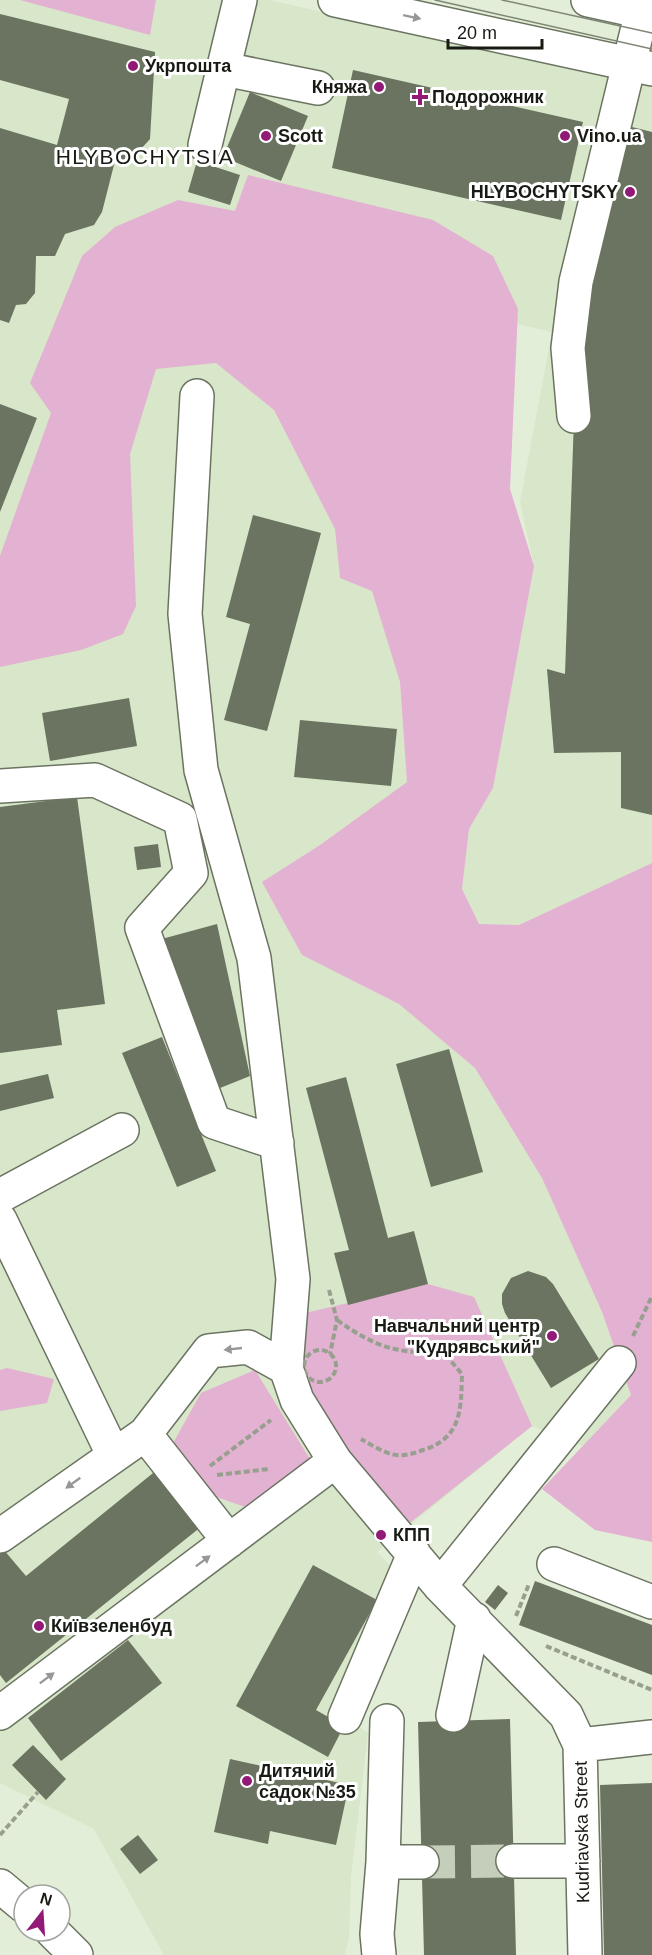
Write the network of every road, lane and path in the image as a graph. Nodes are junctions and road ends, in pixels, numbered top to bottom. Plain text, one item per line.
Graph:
1 (240, 0) edge
2 (334, 0) edge
3 (588, 0) edge
4 (636, 8) edge
5 (631, 65) edge
6 (224, 69) junction
7 (318, 88) dead end
8 (206, 145) dead end
9 (197, 396) dead end
10 (574, 416) dead end
11 (0, 786) edge
12 (123, 1130) dead end
13 (277, 1143) junction
14 (0, 1196) edge
15 (0, 1220) edge
16 (329, 1290) dead end
17 (652, 1296) edge
18 (337, 1320) junction
19 (330, 1354) dead end
20 (619, 1363) joint
21 (286, 1368) junction
22 (297, 1400) junction
23 (145, 1434) junction
24 (346, 1449) junction
25 (113, 1454) junction
26 (276, 1468) dead end
27 (190, 1482) junction
28 (0, 1536) edge
29 (229, 1541) junction
30 (414, 1554) junction
31 (542, 1572) joint
32 (440, 1586) junction
33 (652, 1602) edge
34 (474, 1618) junction
35 (542, 1644) dead end
36 (503, 1647) junction
37 (652, 1690) edge
38 (0, 1713) edge
39 (453, 1715) dead end
40 (345, 1717) dead end
41 (387, 1721) dead end
42 (652, 1737) edge
43 (580, 1745) junction
44 (38, 1792) dead end
45 (0, 1835) edge
46 (513, 1861) tunnel mouth
47 (583, 1861) junction
48 (383, 1862) junction
49 (422, 1862) tunnel mouth
50 (0, 1886) edge
51 (12, 1896) edge
52 (64, 1943) edge
53 (76, 1955) edge
54 (379, 1955) edge
55 (585, 1955) edge

1 - 6 street
2 -> 5 street
3 - 4 street
4 - 5 street
5 - 10 street
6 - 7 street
6 - 8 street
9 - 13 street
11 - 13 street
12 - 14 street
13 - 21 street
15 - 25 street
16 - 18 path
17 - 20 path
18 - 19 path
18 - 24 path
20 - 32 street
21 - 22 street
21 -> 23 street
22 - 24 street
22 - 27 path
23 - 25 street
23 - 27 street
24 - 29 street
24 - 30 street
25 -> 28 street
26 - 27 path
27 - 29 street
38 -> 29 street
30 - 32 street
30 - 40 street
31 - 33 street
31 - 36 path
32 - 34 street
34 - 36 street
34 - 39 street
35 - 37 path
36 - 43 street
41 - 48 street
42 - 43 street, Kudriavska Street
43 - 47 street, Kudriavska Street
44 - 45 path
46 - 47 street
47 - 55 street, Kudriavska Street
48 - 49 street
48 - 54 street
50 - 51 street
52 - 53 street

